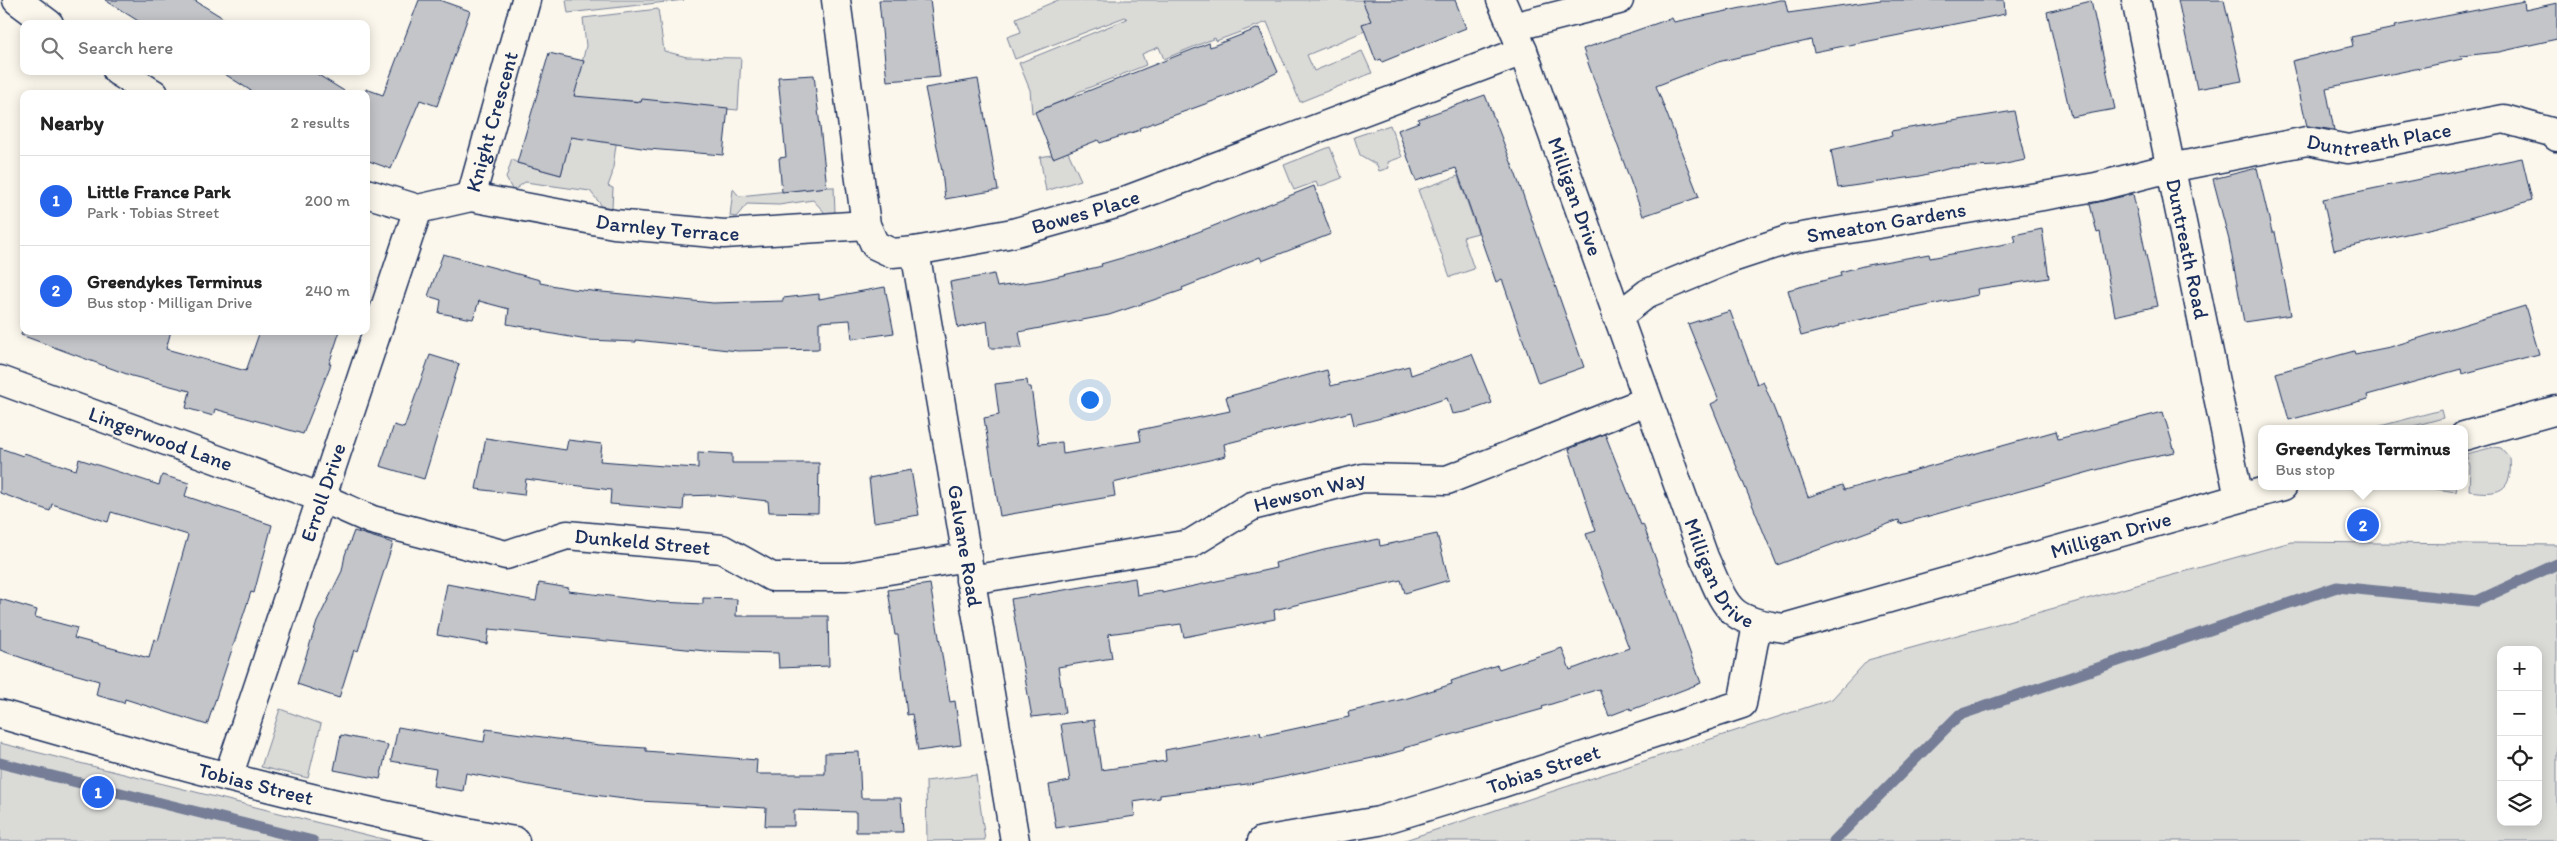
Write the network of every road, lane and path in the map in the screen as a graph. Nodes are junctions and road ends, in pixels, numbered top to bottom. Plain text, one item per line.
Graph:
1 (17, 0) edge
2 (526, 0) edge
3 (836, 0) edge
4 (1502, 0) edge
5 (1619, 0) edge
6 (2136, 0) edge
7 (44, 20) edge
8 (1518, 39) junction
9 (123, 75) edge
10 (148, 90) edge
11 (2557, 137) edge
12 (2170, 168) junction
13 (370, 194) edge
14 (471, 197) junction
15 (418, 209) junction
16 (866, 225) junction
17 (915, 251) junction
18 (1617, 316) junction
19 (0, 380) edge
20 (1647, 401) junction
21 (2557, 410) edge
22 (2468, 435) edge
23 (2268, 490) edge
24 (322, 498) junction
25 (2239, 498) junction
26 (968, 568) junction
27 (1757, 624) junction
28 (0, 714) edge
29 (228, 777) junction
30 (515, 841) edge
31 (1014, 841) edge
32 (1262, 841) edge

1 - 7 street
2 - 14 street, Knight Crescent
3 - 16 street, Bowes Place
4 - 8 street, Milligan Drive
5 - 8 street, Bowes Place
6 - 12 street, Duntreath Road
8 - 17 street, Bowes Place
8 - 18 street, Milligan Drive
9 - 10 street
11 - 12 street, Duntreath Place
12 - 18 street, Smeaton Gardens
12 - 25 street, Duntreath Road
13 - 15 street, Knight Crescent
14 - 15 street, Knight Crescent
14 - 16 street, Darnley Terrace
15 - 24 street, Erroll Drive
16 - 17 street, Bowes Place
17 - 26 street, Galvane Road
18 - 20 street, Milligan Drive
19 - 24 street, Lingerwood Lane
20 - 26 street, Hewson Way
20 - 27 street, Milligan Drive
21 - 22 street
23 - 25 street, Milligan Drive
24 - 26 street, Dunkeld Street
24 - 29 street, Erroll Drive
25 - 27 street, Milligan Drive
26 - 31 street, Galvane Road
27 - 32 street, Tobias Street
28 - 29 street, Tobias Street
29 - 30 street, Tobias Street

